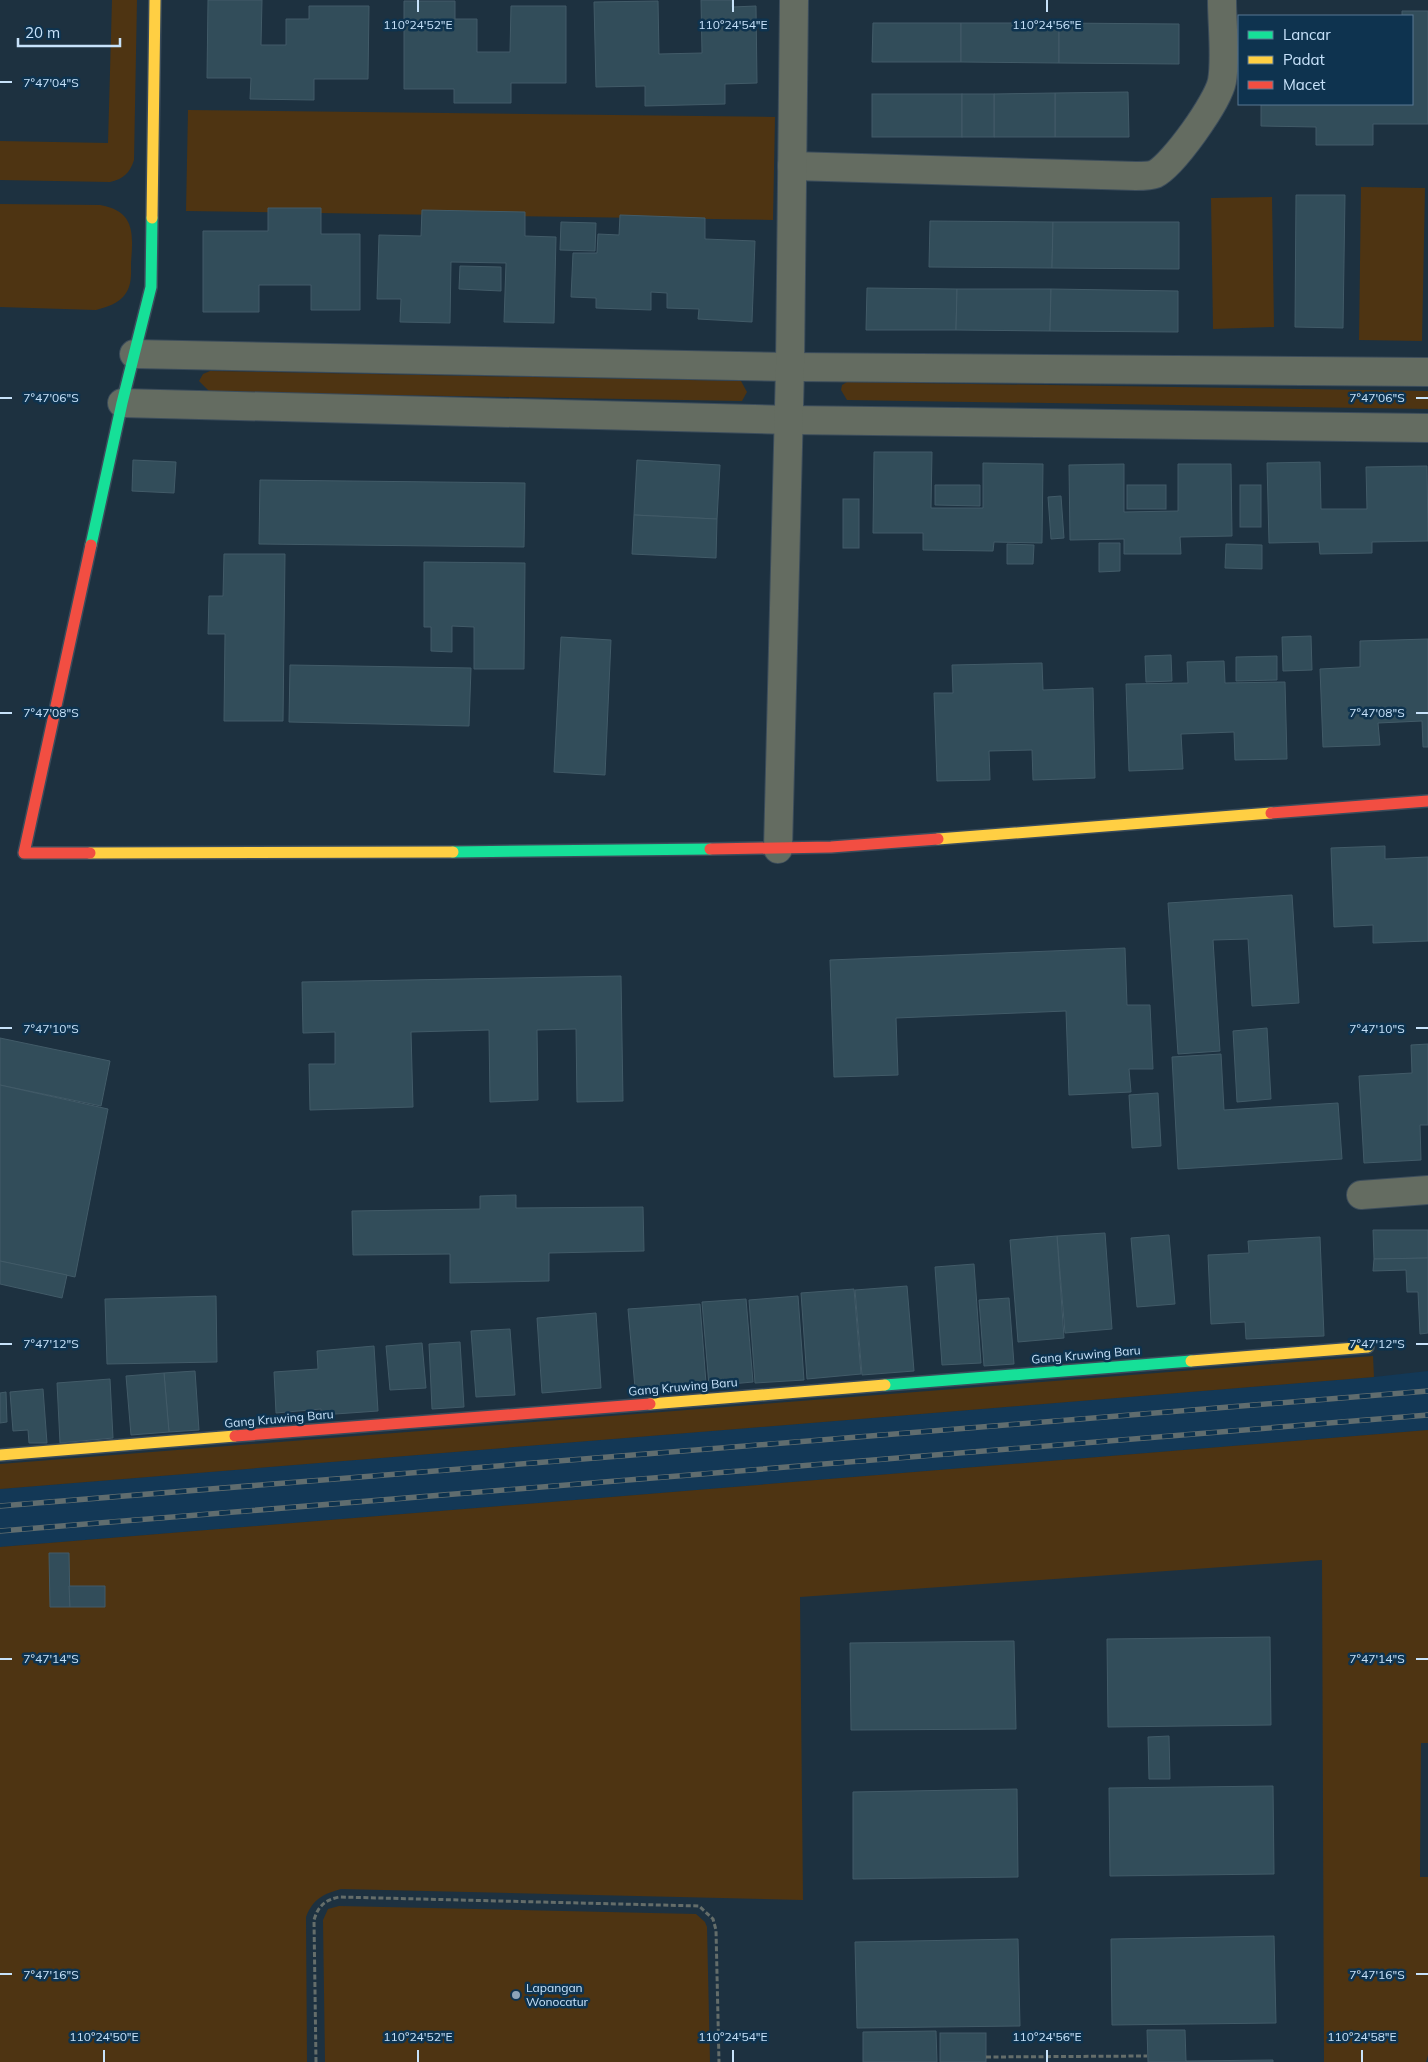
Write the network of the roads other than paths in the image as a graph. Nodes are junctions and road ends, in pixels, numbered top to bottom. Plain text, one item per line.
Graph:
1 (155, 0) edge
2 (794, 0) edge
3 (1222, 0) edge
4 (792, 166) junction
5 (134, 354) junction
6 (790, 367) junction
7 (1428, 372) edge
8 (122, 403) junction
9 (789, 420) junction
10 (1428, 428) edge
11 (1428, 801) edge
12 (778, 849) junction
13 (1428, 1190) edge
14 (1361, 1195) dead end
15 (1368, 1347) dead end
16 (0, 1455) edge

1 - 5 street
2 - 4 street
3 - 4 street
4 - 6 street
5 - 6 street
5 - 8 street
6 - 7 street
6 - 9 street
8 - 9 street
8 - 12 street
9 - 10 street
9 - 12 street
11 - 12 street
13 - 14 street
15 - 16 street, Gang Kruwing Baru

